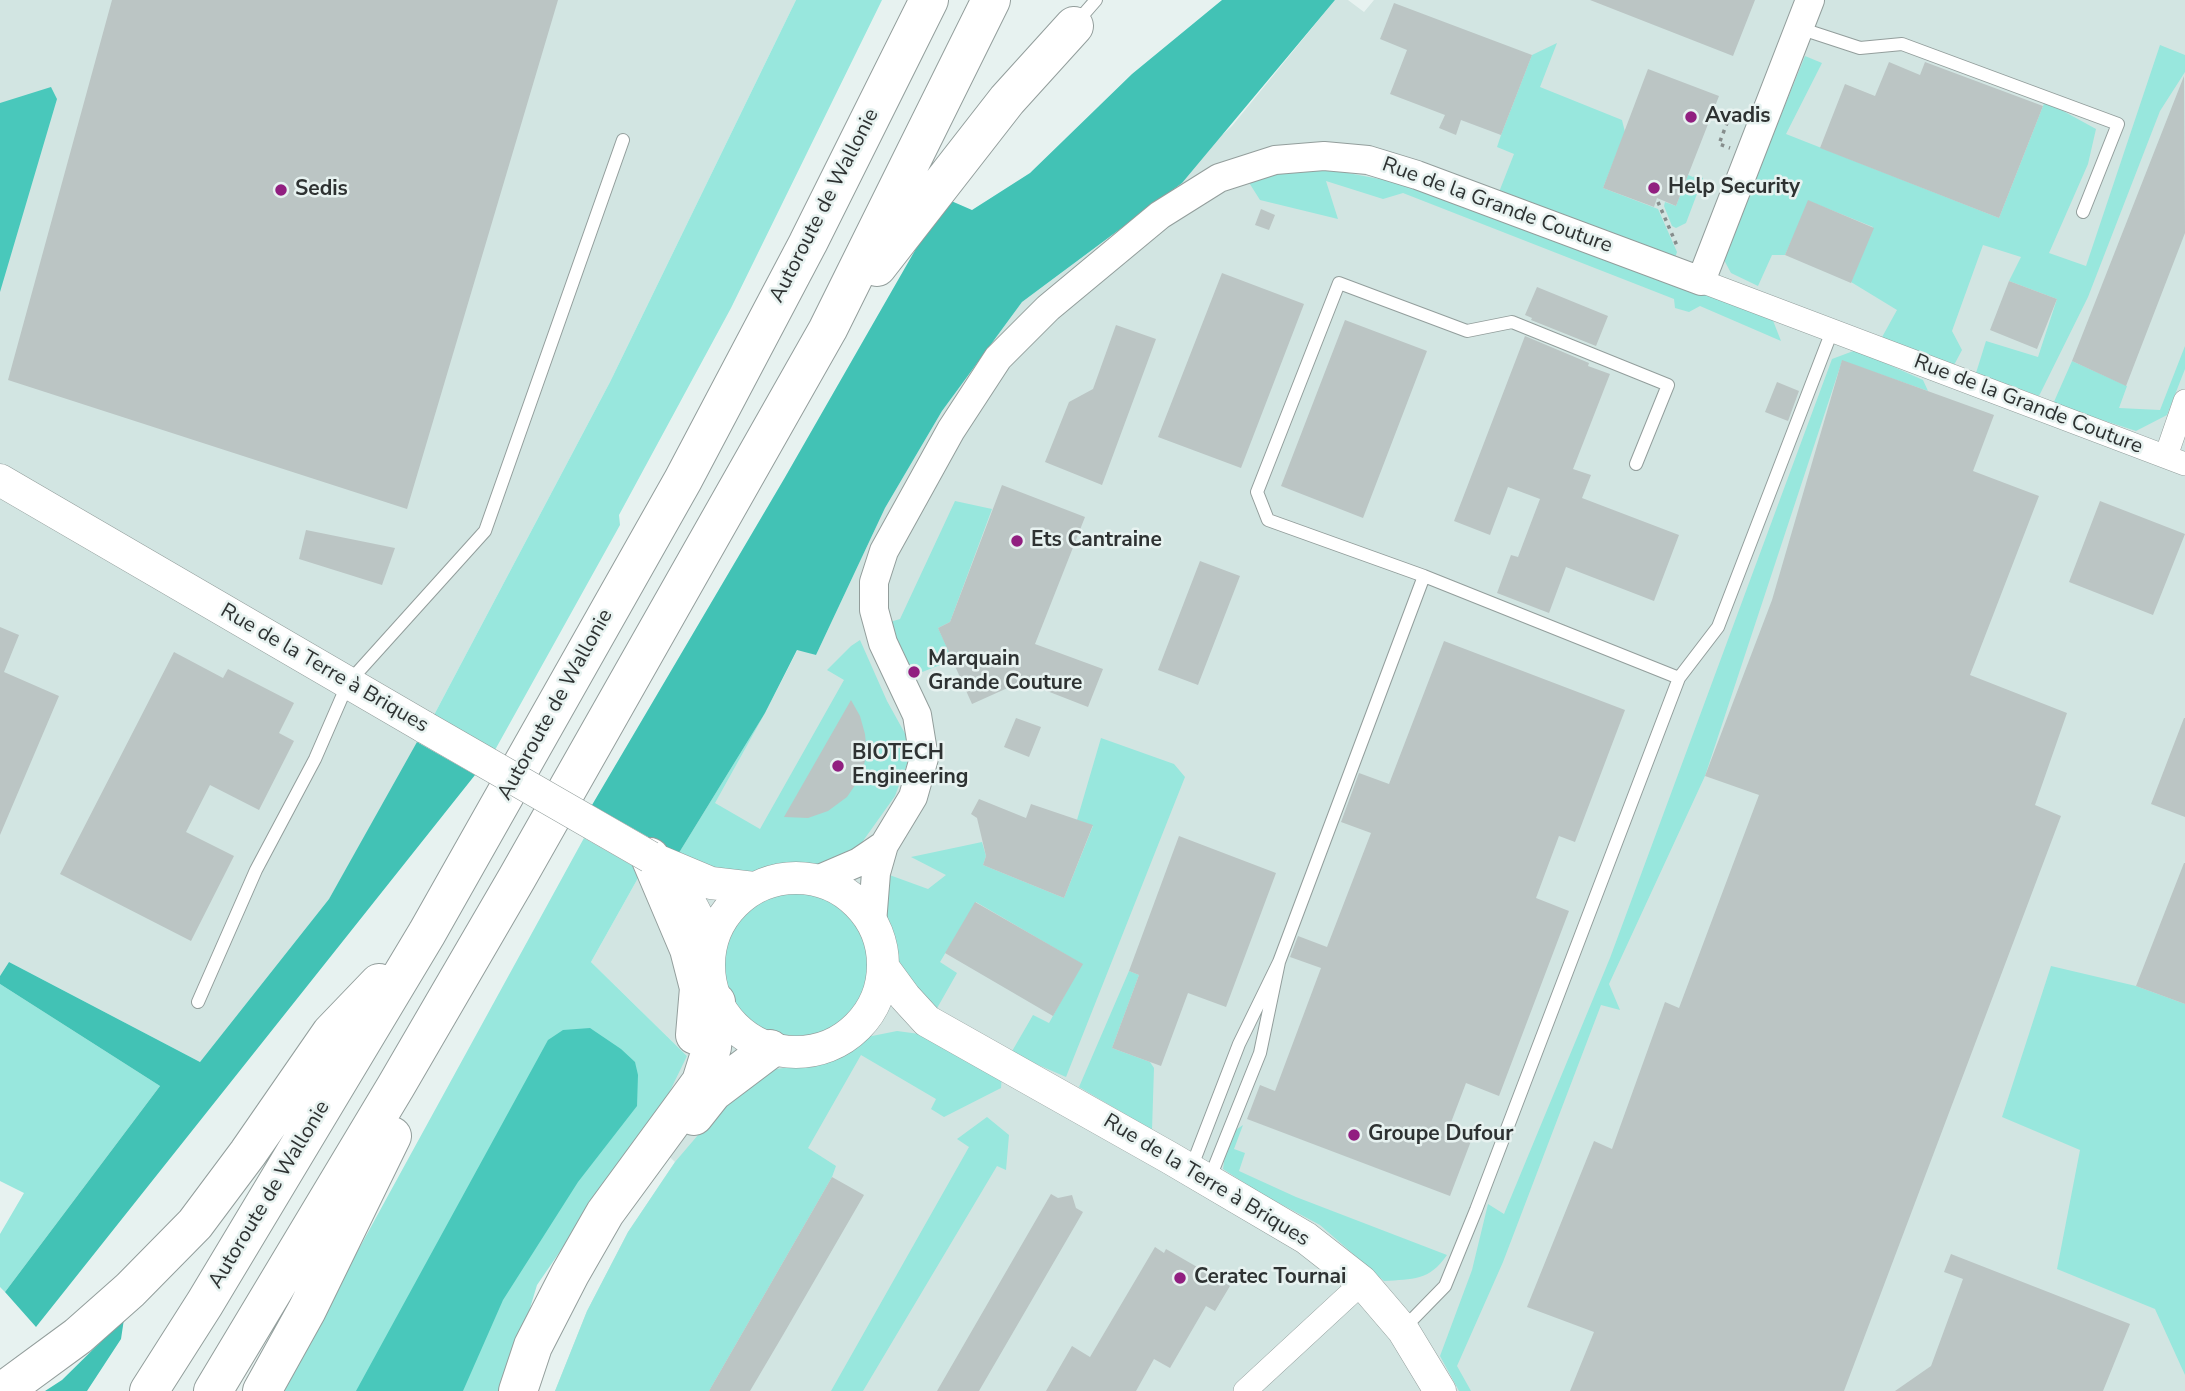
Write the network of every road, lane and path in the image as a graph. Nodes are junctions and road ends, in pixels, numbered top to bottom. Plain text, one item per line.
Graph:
1 (929, 0) edge
2 (991, 0) edge
3 (1810, 0) edge
4 (1085, 13) edge
5 (1799, 28) junction
6 (1710, 117) dead end
7 (622, 140) dead end
8 (1738, 151) dead end
9 (1658, 202) dead end
10 (2083, 212) dead end
11 (1681, 255) dead end
12 (1700, 281) junction
13 (828, 329) junction
14 (1832, 331) junction
15 (2185, 401) edge
16 (2175, 460) edge
17 (1636, 464) dead end
18 (0, 480) edge
19 (1423, 576) junction
20 (1679, 678) junction
21 (348, 683) junction
22 (884, 845) junction
23 (650, 857) junction
24 (817, 880) junction
25 (754, 888) junction
26 (873, 923) junction
27 (427, 933) junction
28 (710, 951) junction
29 (1279, 962) junction
30 (883, 967) junction
31 (198, 1002) dead end
32 (716, 1002) junction
33 (927, 1021) junction
34 (858, 1027) junction
35 (770, 1049) junction
36 (396, 1086) junction
37 (670, 1121) junction
38 (1200, 1176) junction
39 (1361, 1281) junction
40 (1403, 1330) junction
41 (3, 1391) edge
42 (149, 1391) edge
43 (213, 1391) edge
44 (262, 1391) edge
45 (518, 1391) edge
46 (540, 1391) edge
47 (1245, 1391) edge
48 (1440, 1391) edge

1 - 27 highway, Autoroute de Wallonie
2 - 13 highway
3 - 5 street
4 - 13 highway
5 - 10 lane
5 - 12 street
6 - 8 path
7 - 21 lane
9 - 11 path
12 - 14 street, Rue de la Grande Couture
12 - 22 street, Rue de la Grande Couture
13 - 36 highway
14 - 16 street, Rue de la Grande Couture
14 - 20 lane
15 - 16 street
17 - 19 lane
18 - 21 main road, Rue de la Terre à Briques
19 - 20 lane
19 - 29 lane
20 - 40 lane
21 - 23 main road, Rue de la Terre à Briques, bridge
21 - 31 lane
22 - 24 street, Rue de la Grande Couture
22 - 26 street, Rue de la Grande Couture
23 - 25 main road, Rue de la Terre à Briques
23 - 28 main road, Rue de la Terre à Briques
23 - 37 highway
24 - 25 main road
24 - 26 main road
25 - 28 main road
26 - 30 main road
27 - 41 highway
27 - 42 highway, Autoroute de Wallonie
28 - 32 main road
29 - 38 lane
29 - 38 lane
30 - 33 main road, Rue de la Terre à Briques
30 - 34 main road
32 - 35 main road
32 - 37 highway
33 - 34 main road, Rue de la Terre à Briques
33 - 38 main road, Rue de la Terre à Briques
34 - 35 main road
35 - 46 highway
36 - 43 highway
36 - 44 highway
37 - 45 highway
38 - 39 main road, Rue de la Terre à Briques
39 - 40 main road, Rue de la Terre à Briques
39 - 47 street
40 - 48 main road, Rue de la Terre à Briques

